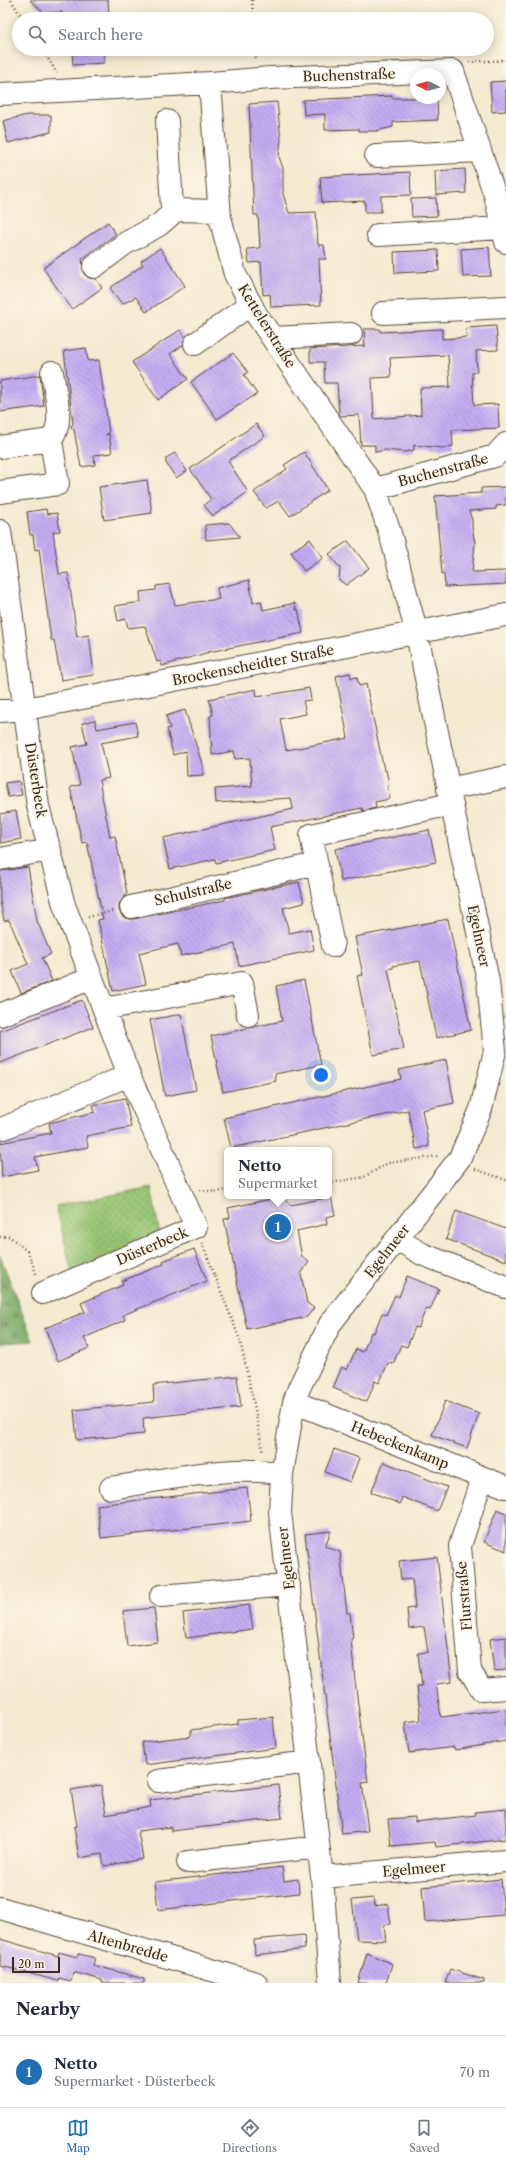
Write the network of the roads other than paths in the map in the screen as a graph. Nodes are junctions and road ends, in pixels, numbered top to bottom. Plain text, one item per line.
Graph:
1 (210, 83) junction
2 (2, 91) edge
3 (167, 121) dead end
4 (480, 151) junction
5 (376, 156) dead end
6 (176, 210) junction
7 (219, 211) junction
8 (378, 235) dead end
9 (504, 235) edge
10 (94, 267) dead end
11 (251, 304) junction
12 (506, 307) edge
13 (383, 313) dead end
14 (351, 334) dead end
15 (273, 338) junction
16 (195, 344) dead end
17 (52, 372) dead end
18 (51, 440) junction
19 (506, 444) edge
20 (0, 447) edge
21 (375, 489) junction
22 (0, 492) edge
23 (0, 532) edge
24 (506, 615) edge
25 (417, 634) junction
26 (26, 709) junction
27 (0, 711) edge
28 (506, 777) edge
29 (450, 796) junction
30 (50, 850) junction
31 (0, 859) edge
32 (316, 864) junction
33 (131, 906) road end
34 (333, 946) dead end
35 (92, 978) junction
36 (104, 1010) junction
37 (0, 1015) edge
38 (248, 1015) dead end
39 (501, 1050) edge
40 (129, 1075) junction
41 (4, 1128) dead end
42 (397, 1239) junction
43 (506, 1287) edge
44 (43, 1293) road end
45 (294, 1402) junction
46 (274, 1473) junction
47 (482, 1478) junction
48 (506, 1487) edge
49 (111, 1488) dead end
50 (289, 1584) junction
51 (161, 1596) dead end
52 (506, 1688) edge
53 (309, 1762) junction
54 (158, 1782) dead end
55 (318, 1847) junction
56 (506, 1861) edge
57 (188, 1862) dead end
58 (322, 1877) junction
59 (0, 1908) edge
60 (256, 1983) edge
61 (330, 1983) edge

1 - 2 street
1 - 4 street, Buchenstraße
1 - 7 street, Kettelerstraße
3 - 6 street
4 - 5 street
4 - 9 street
6 - 7 street
6 - 10 street
7 - 11 street, Kettelerstraße
8 - 9 street
11 - 15 street, Kettelerstraße
11 - 16 street
12 - 13 street
14 - 15 street
15 - 21 street, Kettelerstraße
17 - 18 street
18 - 20 street
18 - 22 street
19 - 21 street, Buchenstraße
21 - 25 street, Kettelerstraße
23 - 26 street, Düsterbeck
24 - 25 street, Brockenscheidter Straße
25 - 26 street, Brockenscheidter Straße
25 - 29 street, Egelmeer
26 - 27 street, Brockenscheidter Straße
26 - 30 street, Düsterbeck
28 - 29 street
29 - 32 street
29 - 39 street, Egelmeer
30 - 31 street
30 - 35 street, Düsterbeck
32 - 33 street, Schulstraße
32 - 34 street
35 - 36 street, Düsterbeck
35 - 37 street
36 - 38 street
36 - 40 street, Düsterbeck
39 - 42 street, Egelmeer
40 - 41 street
40 - 44 street, Düsterbeck
42 - 43 street
42 - 45 street, Egelmeer
45 - 46 street, Egelmeer
45 - 47 street, Hebeckenkamp
46 - 49 street
46 - 50 street, Egelmeer
47 - 48 street, Hebeckenkamp
47 - 52 street, Flurstraße
50 - 51 street
50 - 53 street, Egelmeer
53 - 54 street
53 - 55 street, Egelmeer
55 - 57 street
55 - 58 street, Egelmeer
56 - 58 street, Egelmeer
58 - 61 street, Egelmeer
59 - 60 street, Altenbredde

